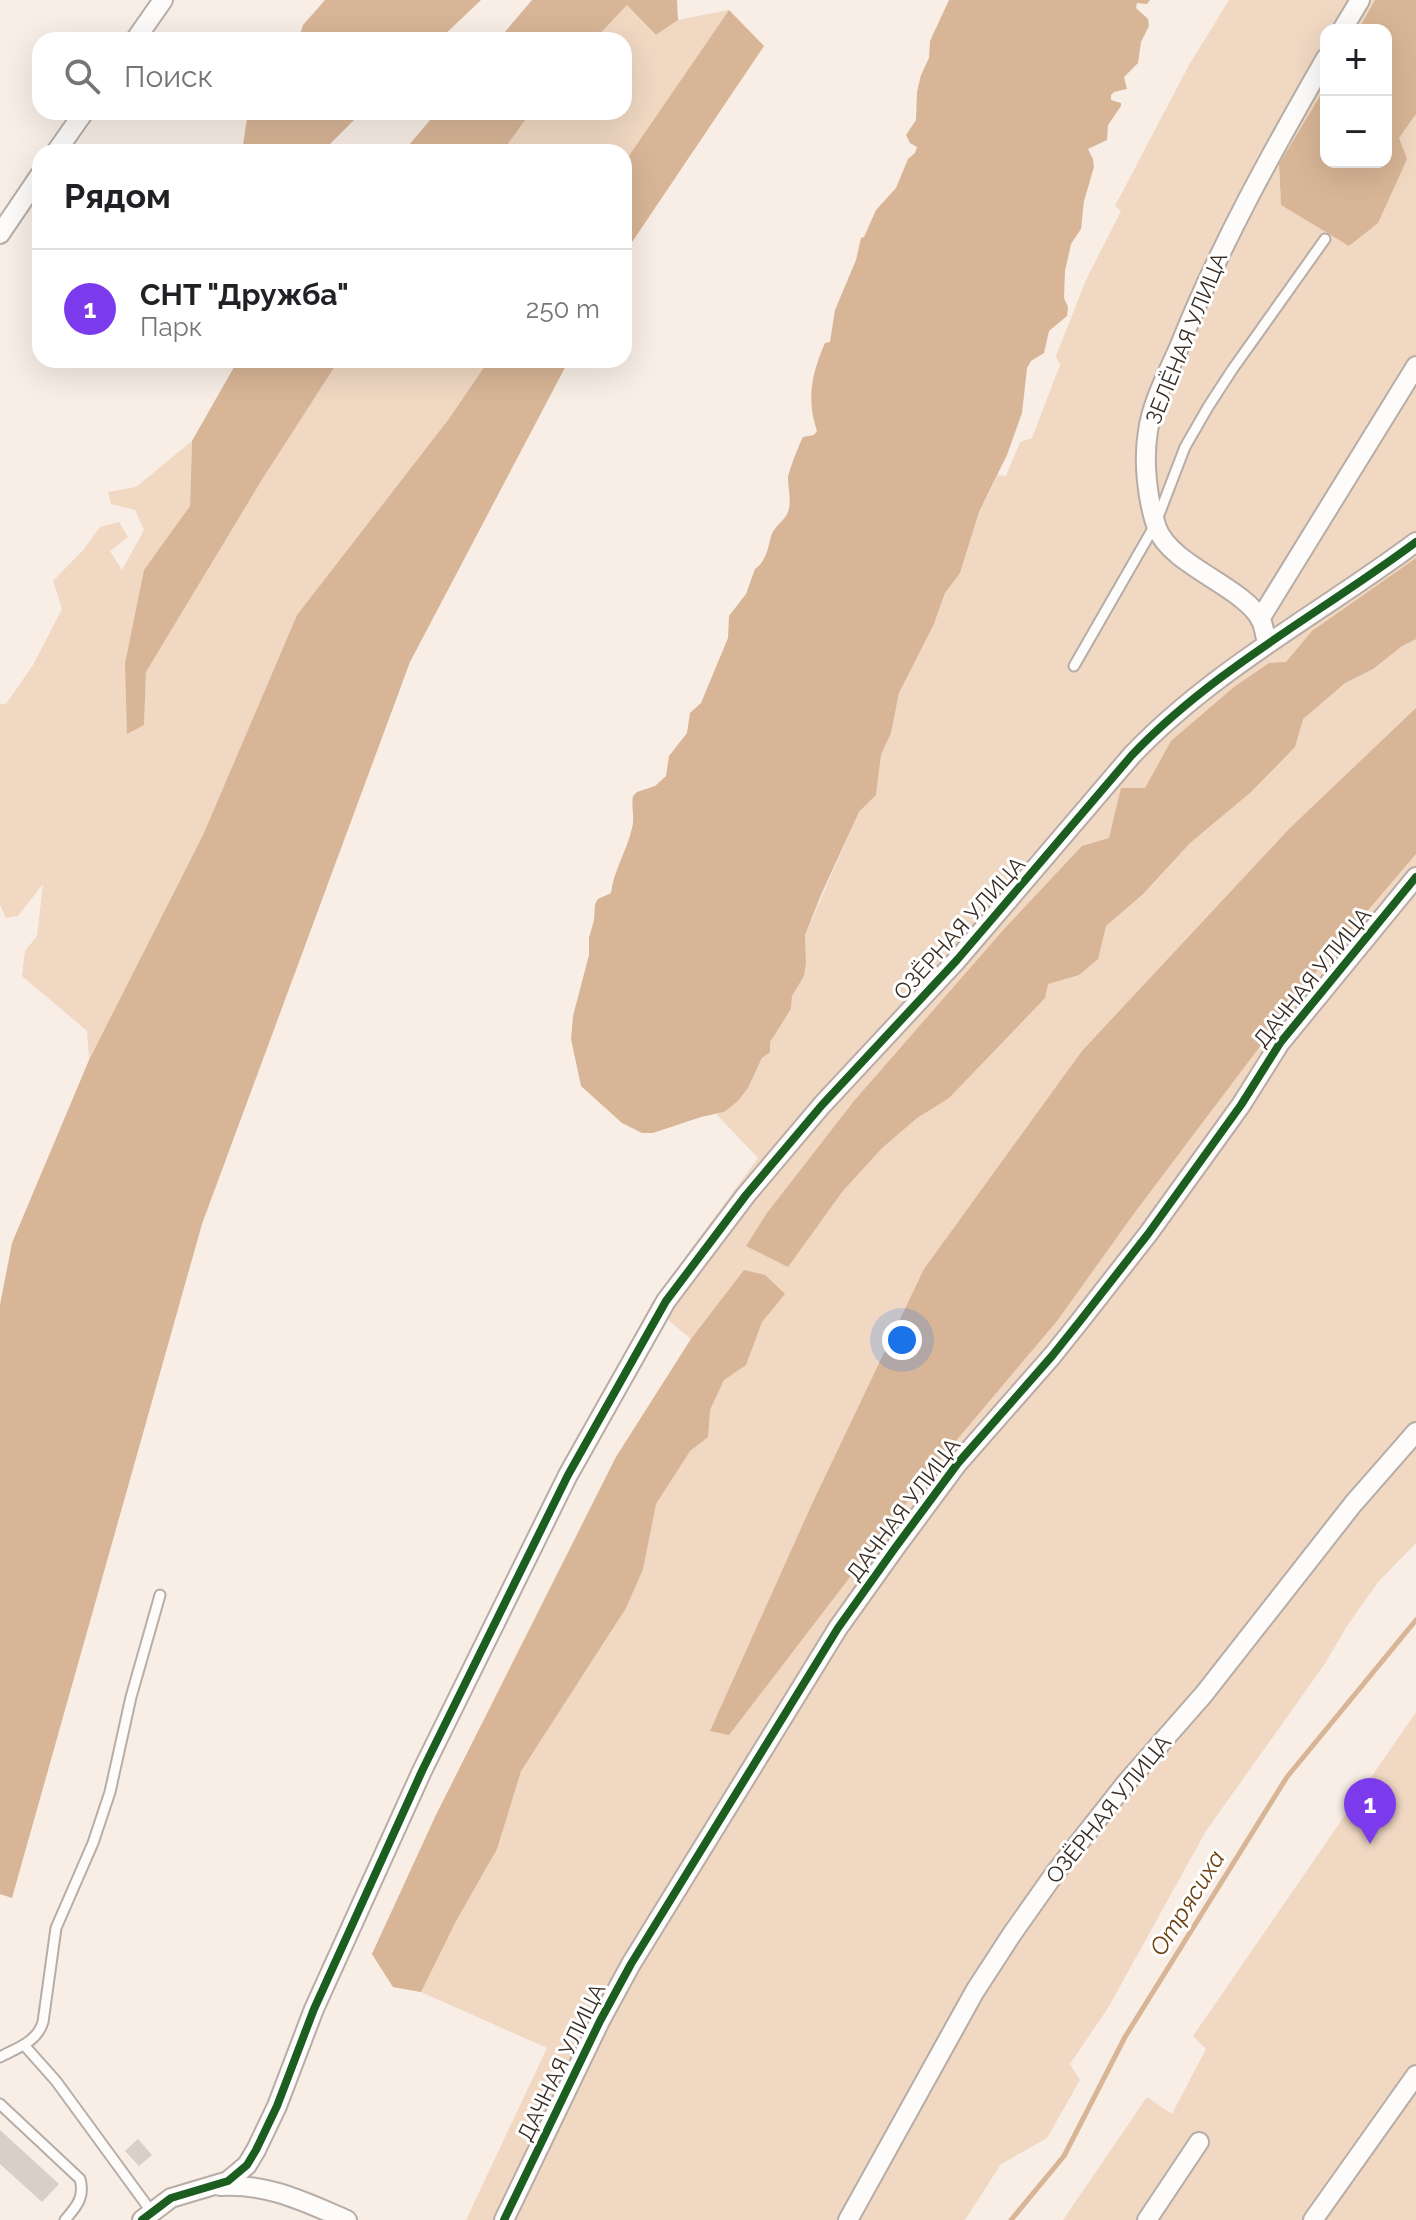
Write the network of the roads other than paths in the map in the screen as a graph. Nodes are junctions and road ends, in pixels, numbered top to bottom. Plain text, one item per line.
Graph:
1 (163, 0) edge
2 (1360, 0) edge
3 (1346, 24) edge
4 (141, 32) edge
5 (1320, 69) edge
6 (78, 120) edge
7 (62, 144) edge
8 (32, 187) edge
9 (0, 234) edge
10 (1325, 239) dead end
11 (1416, 366) edge
12 (1155, 525) junction
13 (1416, 542) edge
14 (1260, 619) junction
15 (1267, 643) junction
16 (1074, 666) dead end
17 (1416, 877) edge
18 (1416, 1432) edge
19 (160, 1595) dead end
20 (24, 2045) junction
21 (0, 2057) edge
22 (1416, 2075) edge
23 (0, 2104) edge
24 (1199, 2142) dead end
25 (217, 2186) junction
26 (146, 2216) edge
27 (65, 2220) edge
28 (347, 2220) edge
29 (504, 2220) edge
30 (848, 2220) edge
31 (1147, 2220) edge
32 (1313, 2220) edge

1 - 4 street
2 - 3 street
5 - 12 street, ЗЕЛЁНАЯ УЛИЦА
6 - 7 street
8 - 9 street
10 - 12 lane
11 - 14 street
12 - 14 street
12 - 16 lane
13 - 15 street, ОЗЁРНАЯ УЛИЦА
14 - 15 street
15 - 25 street, ОЗЁРНАЯ УЛИЦА
17 - 29 street, ДАЧНАЯ УЛИЦА
18 - 30 street, ОЗЁРНАЯ УЛИЦА
19 - 20 lane
20 - 21 lane
20 - 26 lane
22 - 32 street
23 - 27 lane
24 - 31 street
25 - 26 street
25 - 28 street

